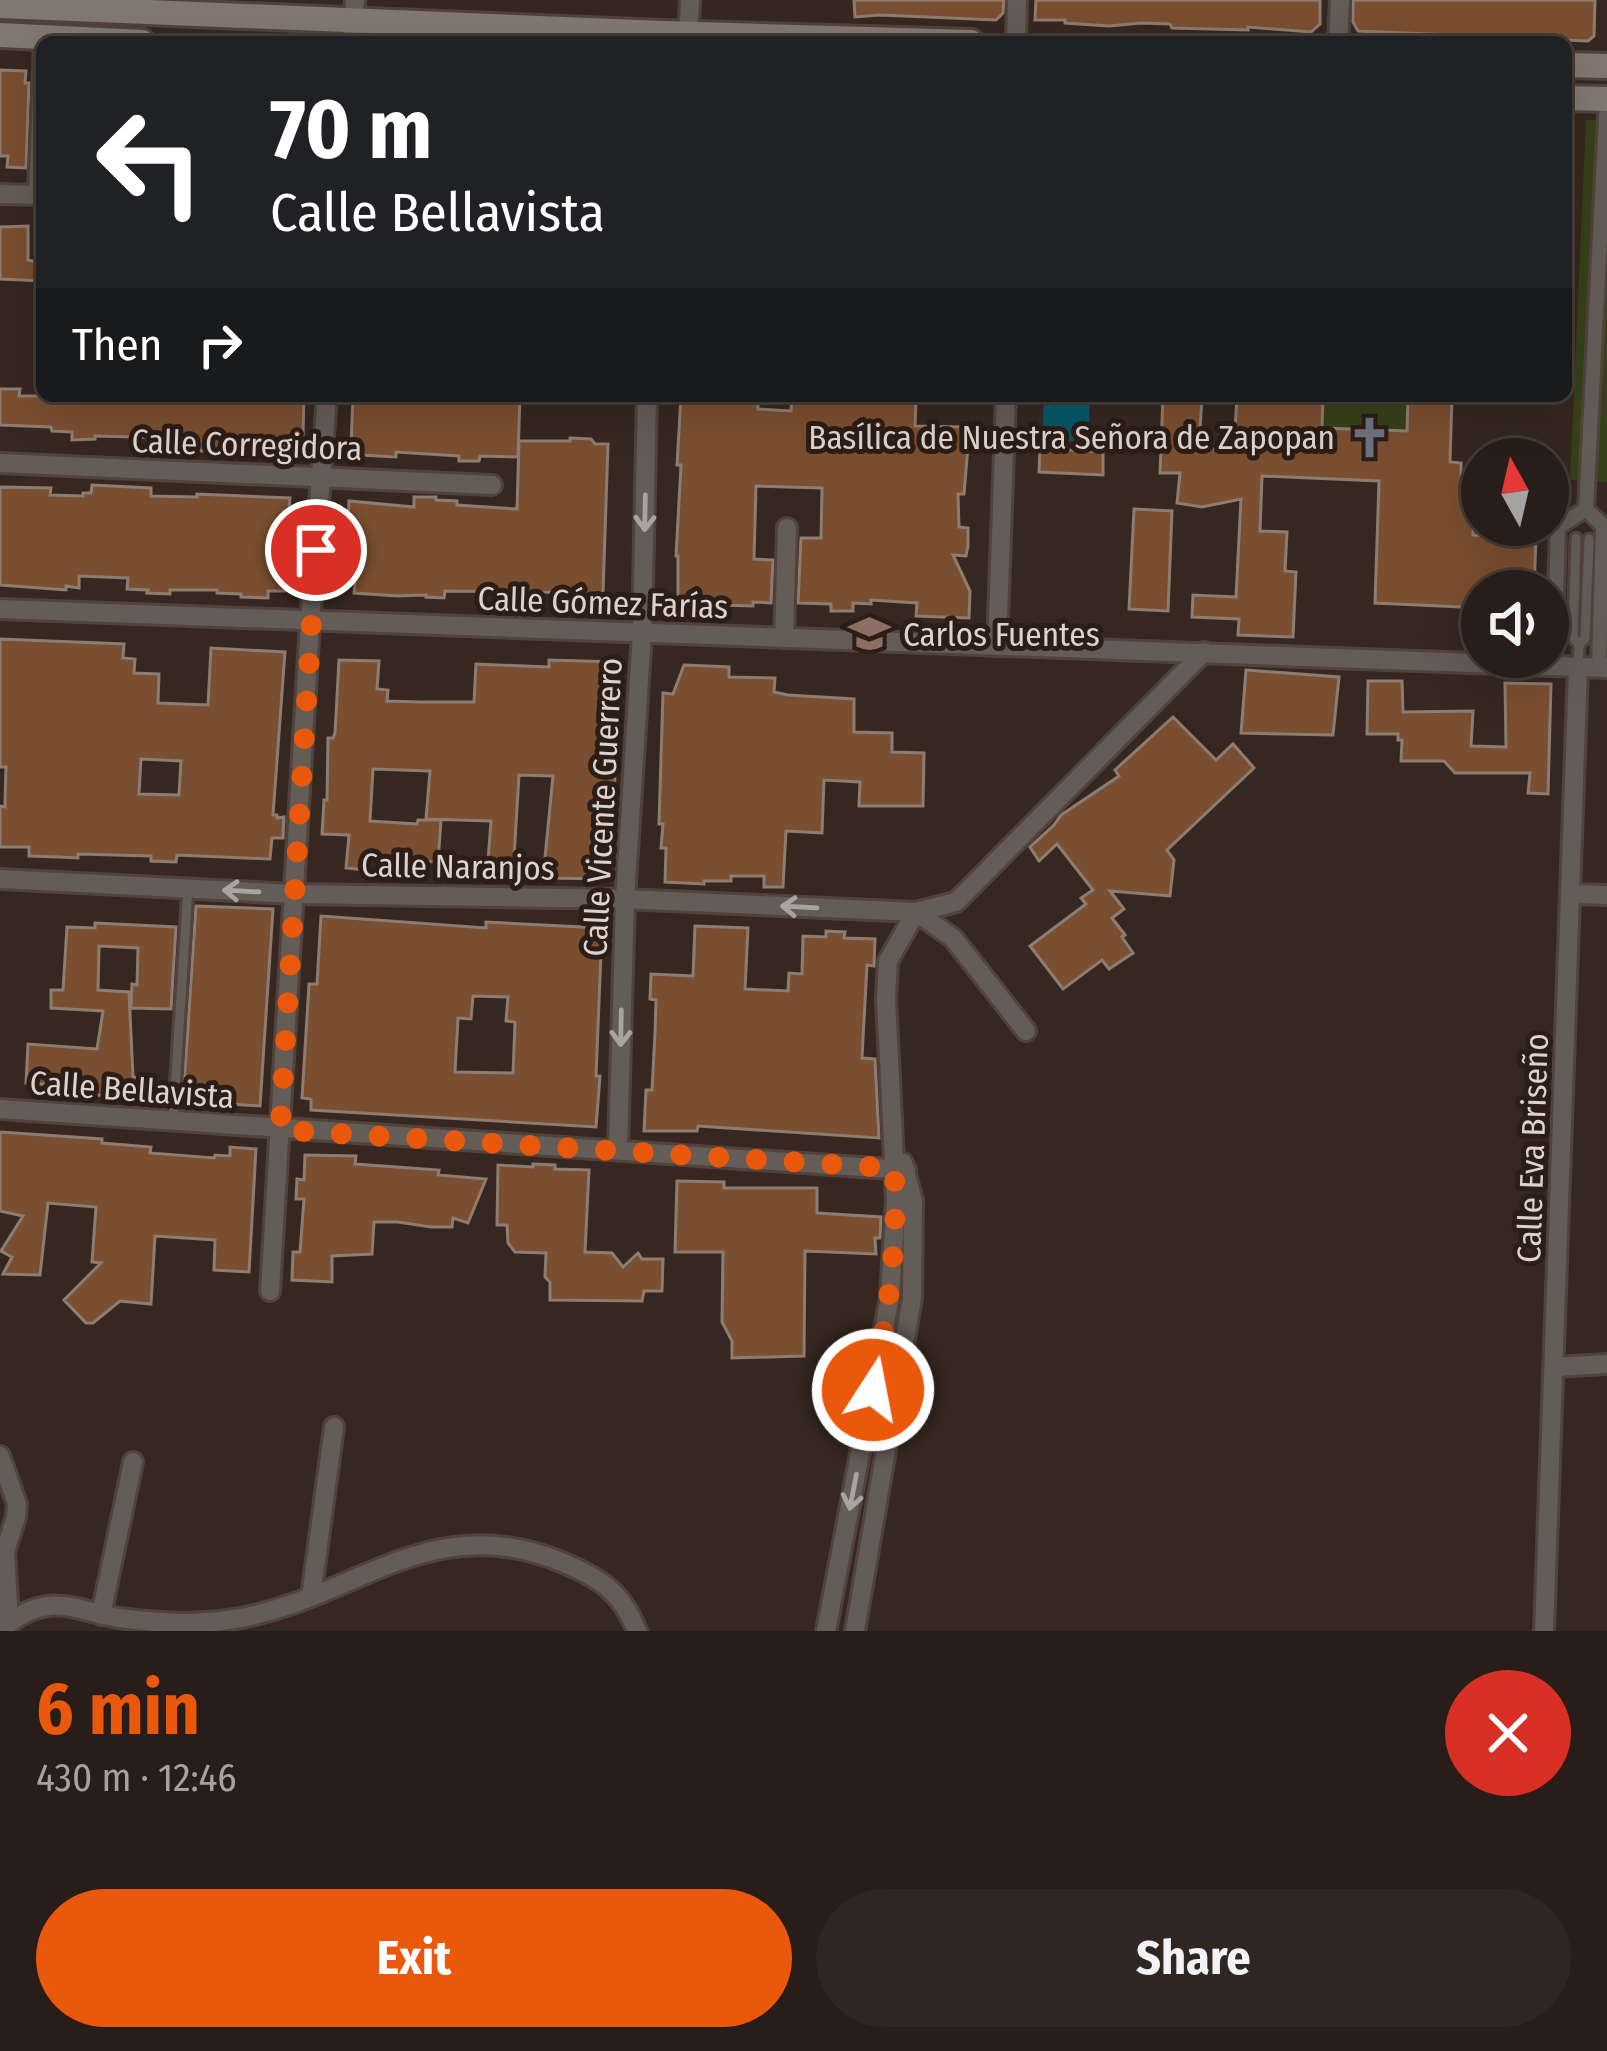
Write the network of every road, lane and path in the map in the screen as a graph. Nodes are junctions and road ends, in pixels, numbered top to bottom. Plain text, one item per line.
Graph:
1 (690, 0) edge
2 (1017, 0) edge
3 (1340, 0) edge
4 (65, 4) edge
5 (0, 6) edge
6 (354, 21) edge
7 (0, 35) edge
8 (50, 36) edge
9 (645, 36) edge
10 (684, 36) edge
11 (1016, 36) edge
12 (1338, 36) edge
13 (36, 40) edge
14 (1572, 65) edge
15 (1607, 67) edge
16 (1607, 76) edge
17 (1572, 98) edge
18 (1607, 99) edge
19 (0, 194) edge
20 (36, 195) edge
21 (327, 402) edge
22 (647, 402) edge
23 (1006, 402) edge
24 (0, 463) edge
25 (322, 477) junction
26 (492, 484) dead end
27 (1586, 509) junction
28 (787, 528) dead end
29 (1576, 538) dead end
30 (1589, 539) dead end
31 (1557, 570) edge
32 (0, 610) edge
33 (310, 622) junction
34 (642, 633) junction
35 (784, 638) junction
36 (997, 646) junction
37 (1579, 646) junction
38 (1204, 652) junction
39 (1461, 663) edge
40 (1569, 667) edge
41 (1578, 667) junction
42 (1603, 668) edge
43 (0, 879) edge
44 (188, 888) junction
45 (295, 893) junction
46 (1571, 894) junction
47 (1607, 895) edge
48 (625, 899) junction
49 (916, 912) junction
50 (1026, 1031) dead end
51 (0, 1109) edge
52 (173, 1122) junction
53 (280, 1130) junction
54 (618, 1149) junction
55 (900, 1169) junction
56 (270, 1291) dead end
57 (1607, 1364) edge
58 (1554, 1367) junction
59 (334, 1427) dead end
60 (0, 1456) edge
61 (134, 1462) dead end
62 (311, 1597) junction
63 (101, 1615) junction
64 (827, 1626) edge
65 (5, 1627) edge
66 (855, 1630) edge
67 (637, 1631) edge
68 (1544, 1631) edge

1 - 10 street
2 - 11 street
3 - 12 street
4 - 5 main road
4 - 6 main road
4 - 8 street
6 - 9 main road
7 - 13 main road
14 - 15 main road
16 - 18 street
17 - 18 main road
18 - 27 street
19 - 20 street
21 - 25 street
22 -> 34 street, Calle Vicente Guerrero
23 - 36 street
24 - 25 street, Calle Corregidora
25 - 26 street, Calle Corregidora
25 - 33 street
27 - 31 street
27 - 42 street
28 - 35 street
29 - 37 lane
30 - 37 lane
32 - 33 street, Calle Gómez Farías
33 - 34 street, Calle Gómez Farías
33 - 45 street
34 - 35 street, Calle Gómez Farías
34 - 48 street, Calle Vicente Guerrero
35 - 36 street, Calle Gómez Farías
36 - 38 street, Calle Gómez Farías
37 - 41 lane
38 - 39 street, Calle Gómez Farías
38 - 49 street
40 - 41 street, Calle Gómez Farías
41 - 42 street, Calle Gómez Farías
41 - 46 street, Calle Eva Briseño
43 - 44 street, Calle Naranjos
45 -> 44 street, Calle Naranjos
44 - 52 lane
45 - 48 street, Calle Naranjos
45 - 53 street
46 - 47 street
46 - 58 street, Calle Eva Briseño
49 -> 48 street, Calle Naranjos
48 -> 54 street, Calle Vicente Guerrero
49 - 50 street
49 - 55 street
51 - 52 street, Calle Bellavista
52 - 53 street, Calle Bellavista
53 - 54 street, Calle Bellavista
53 - 56 street
54 - 55 street, Calle Bellavista
55 -> 64 street
55 - 66 street
57 - 58 street
58 - 68 street, Calle Eva Briseño
59 - 62 street
60 - 65 street
61 - 63 street
62 - 63 street
62 - 67 street
63 - 65 street
64 - 66 street

